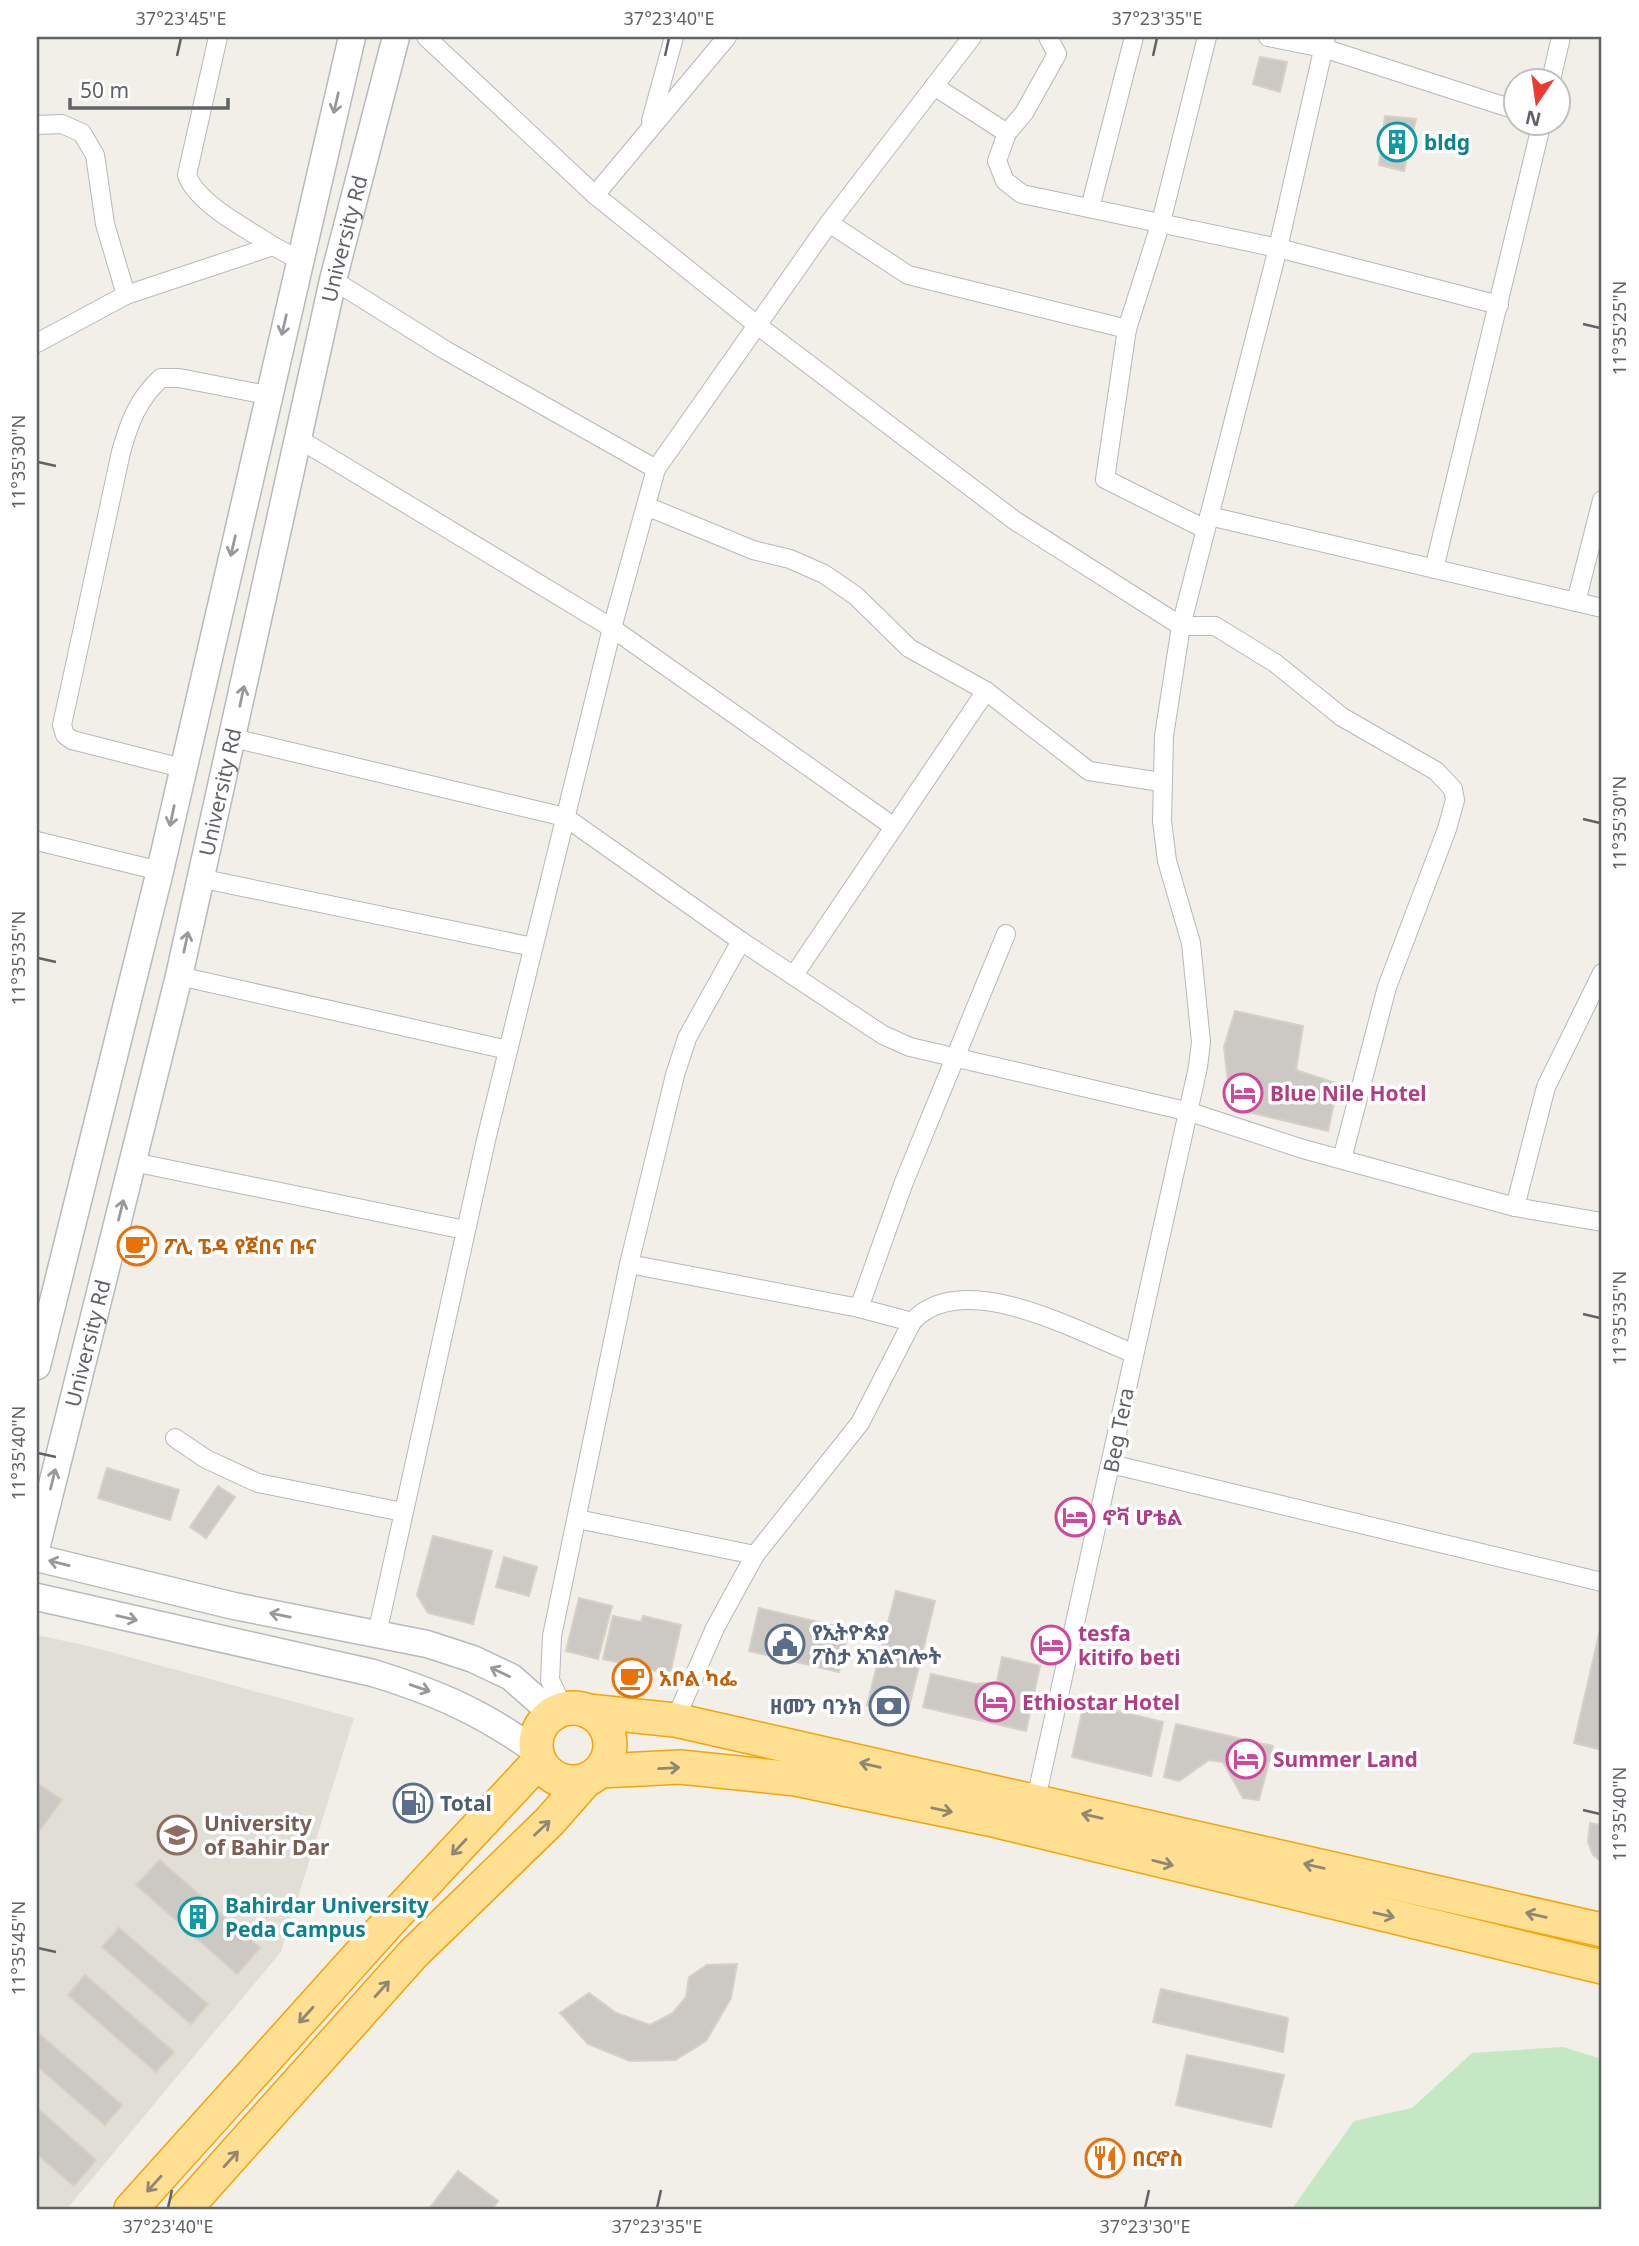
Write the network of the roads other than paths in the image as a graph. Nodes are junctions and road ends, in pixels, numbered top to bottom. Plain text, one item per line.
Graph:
1 (218, 37) edge
2 (352, 37) edge
3 (396, 37) edge
4 (426, 37) edge
5 (674, 37) edge
6 (727, 37) edge
7 (972, 37) edge
8 (1048, 37) edge
9 (1134, 37) edge
10 (1207, 37) edge
11 (1268, 37) edge
12 (1560, 37) edge
13 (1324, 42) edge
14 (1554, 66) edge
15 (934, 86) junction
16 (1502, 105) edge
17 (37, 125) edge
18 (649, 128) junction
19 (1006, 133) junction
20 (1539, 136) edge
21 (595, 195) junction
22 (1090, 208) junction
23 (829, 222) junction
24 (1161, 222) junction
25 (273, 246) junction
26 (1278, 248) junction
27 (299, 260) junction
28 (333, 279) junction
29 (126, 295) junction
30 (1499, 305) junction
31 (757, 325) junction
32 (1127, 329) junction
33 (37, 344) edge
34 (267, 395) junction
35 (299, 439) junction
36 (656, 469) junction
37 (1602, 500) edge
38 (646, 506) junction
39 (1207, 522) junction
40 (1434, 569) junction
41 (1576, 602) junction
42 (1602, 608) edge
43 (1181, 626) junction
44 (612, 628) junction
45 (986, 691) junction
46 (233, 738) junction
47 (183, 768) junction
48 (1161, 782) junction
49 (565, 817) junction
50 (894, 827) junction
51 (37, 841) edge
52 (160, 871) junction
53 (199, 878) junction
54 (1006, 934) dead end
55 (741, 941) junction
56 (533, 947) junction
57 (1602, 973) edge
58 (794, 975) junction
59 (179, 976) junction
60 (508, 1050) junction
61 (957, 1056) junction
62 (1189, 1112) junction
63 (1342, 1159) junction
64 (133, 1162) junction
65 (1515, 1207) junction
66 (1602, 1222) edge
67 (465, 1230) junction
68 (629, 1264) junction
69 (859, 1308) junction
70 (912, 1322) junction
71 (1133, 1353) junction
72 (37, 1366) edge
73 (175, 1438) dead end
74 (1111, 1464) junction
75 (403, 1512) junction
76 (576, 1518) junction
77 (37, 1545) edge
78 (755, 1555) junction
79 (37, 1558) edge
80 (1602, 1582) edge
81 (37, 1597) edge
82 (377, 1634) junction
83 (373, 1673) junction
84 (568, 1711) junction
85 (675, 1720) junction
86 (538, 1756) junction
87 (594, 1776) junction
88 (1032, 1817) junction
89 (1602, 1930) edge
90 (1602, 1967) edge
91 (131, 2209) edge
92 (185, 2209) edge

1 - 25 street
2 -> 27 street, University Rd
3 - 28 street, University Rd
4 - 21 street
5 - 18 street
6 - 18 street
7 - 15 street
8 - 19 street
9 - 22 street
10 - 24 street
11 - 13 street
12 - 14 street
13 - 16 street
13 - 26 street, Beg Tera
15 - 19 street
15 - 23 street
17 - 29 street
18 - 21 street
19 - 22 street
20 - 30 street
21 - 31 street
22 - 24 street
23 - 31 street
23 - 32 street
24 - 26 street
24 - 32 street
25 - 27 street
25 - 29 street
26 - 30 street
26 - 39 street, Beg Tera
27 - 28 street
27 -> 34 street, University Rd
28 - 35 street, University Rd
28 - 36 street
29 - 33 street
30 - 40 street
31 - 36 street
31 - 43 street
32 - 39 street
34 -> 47 street, University Rd
34 - 47 street
35 - 44 street
46 -> 35 street, University Rd
36 - 38 street
37 - 41 street
38 - 44 street
38 - 45 street
39 - 40 street
39 - 43 street, Beg Tera
40 - 41 street
41 - 42 street
43 - 48 street, Beg Tera
43 - 63 street
44 - 49 street
44 - 50 street
45 - 48 street
45 - 50 street
46 - 49 street
46 - 53 street, University Rd
47 -> 52 street, University Rd
48 - 62 street, Beg Tera
49 - 55 street
49 - 56 street
50 - 58 street
51 - 52 street
52 - 53 street
52 - 72 street, University Rd
53 - 56 street
59 -> 53 street, University Rd
54 - 61 street
55 - 58 street
55 - 68 street
56 - 60 street
57 - 65 street
58 - 61 street
59 - 60 street
59 - 64 street, University Rd
60 - 67 street
61 - 62 street
61 - 69 street
62 - 63 street
62 - 71 street, Beg Tera
63 - 65 street
64 - 67 street
77 -> 64 street, University Rd
65 - 66 street
67 - 75 street
68 - 69 street
68 - 76 street
69 - 70 street
70 - 71 street
70 - 78 street
71 - 74 street, Beg Tera
73 - 75 street
74 - 80 street
74 - 88 street, Beg Tera
75 - 82 street
76 - 78 street
76 - 84 street
78 - 85 street
82 -> 79 street
81 -> 83 street
82 - 83 street
84 -> 82 street
83 -> 86 street
84 - 85 highway
84 - 86 highway
84 - 87 highway
88 -> 85 highway
86 - 87 highway
86 -> 91 highway
87 -> 88 highway
92 -> 87 highway
89 -> 88 highway
88 -> 90 highway

